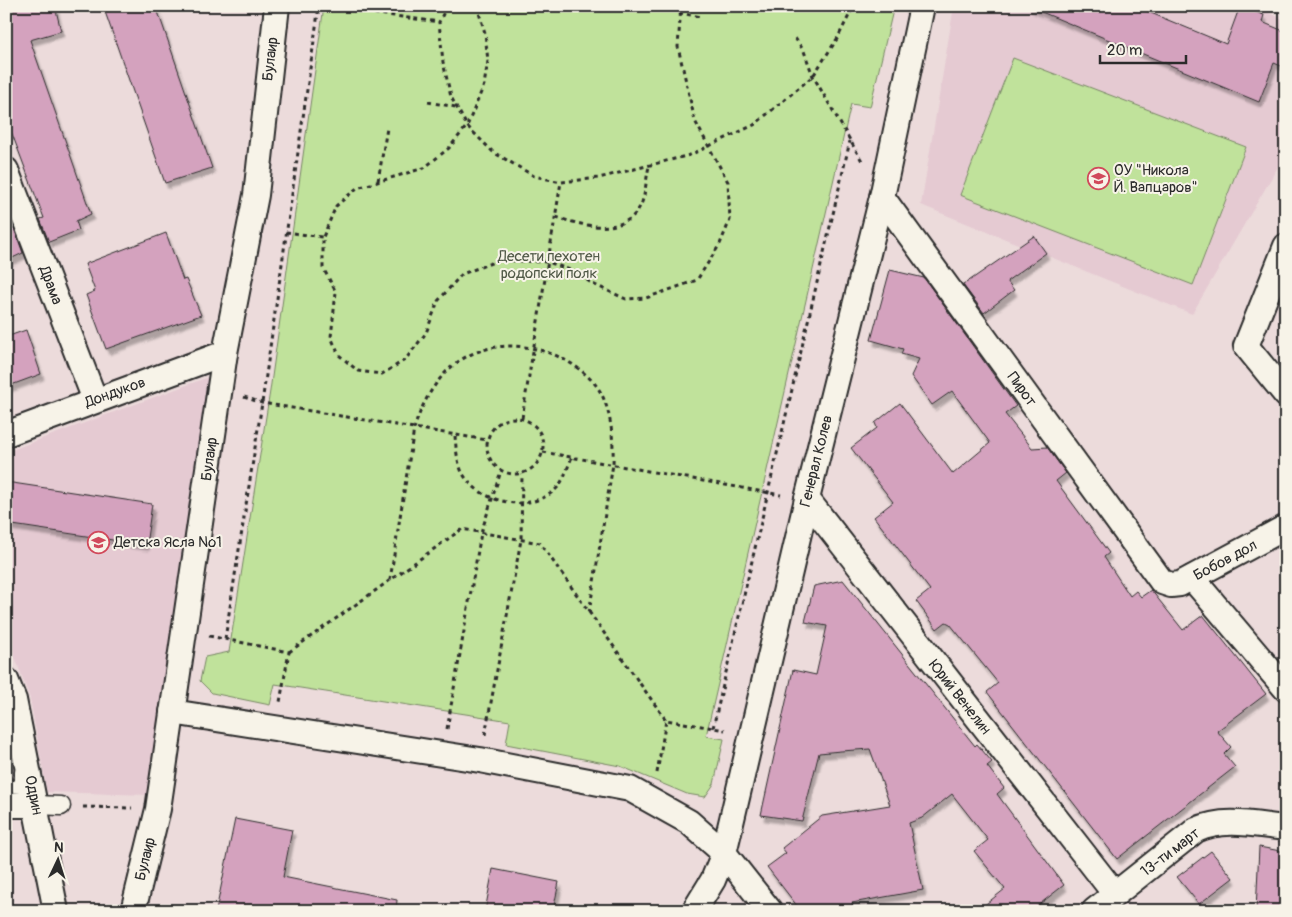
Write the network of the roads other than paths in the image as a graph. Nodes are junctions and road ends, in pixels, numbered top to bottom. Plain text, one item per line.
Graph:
1 (278, 6) edge
2 (922, 6) edge
3 (6, 170) edge
4 (882, 196) junction
5 (1286, 246) edge
6 (225, 353) junction
7 (1286, 395) edge
8 (95, 400) junction
9 (6, 434) edge
10 (807, 499) junction
11 (1286, 527) edge
12 (1192, 578) junction
13 (1162, 582) joint
14 (1286, 689) edge
15 (10, 690) edge
16 (172, 712) junction
17 (6, 786) edge
18 (6, 805) edge
19 (36, 805) junction
20 (61, 806) road end
21 (1286, 828) edge
22 (724, 853) junction
23 (1115, 894) junction
24 (56, 911) edge
25 (133, 911) edge
26 (694, 911) edge
27 (770, 911) edge
28 (1094, 911) edge

1 - 6 street, Булаир
2 - 4 street, Генерал Колев
3 - 8 street, Драма
4 - 10 street, Генерал Колев
4 - 13 street, Пирот
5 - 7 street
6 - 8 street, Дондуков
6 - 16 street, Булаир
8 - 9 street, Дондуков
10 - 22 street, Генерал Колев
10 - 23 street, Юрий Венелин
11 - 12 street, Бобов дол
12 - 13 street, Бобов дол
12 - 14 street
15 - 17 lane
15 - 19 street, Одрин
16 - 22 street
16 - 25 street, Булаир
18 - 19 street
19 - 20 street
19 - 24 street, Одрин
21 - 23 street, 13-ти март
22 - 26 street, Генерал Колев
22 - 27 street
23 - 28 street, 13-ти март

